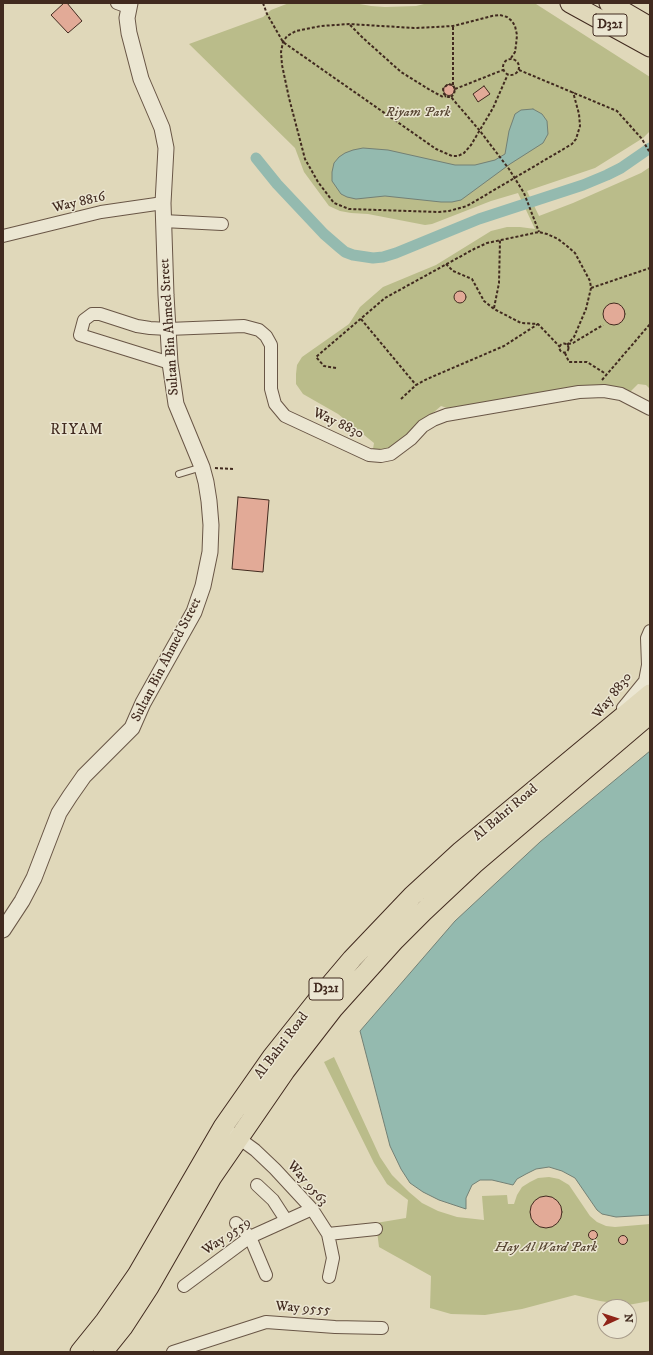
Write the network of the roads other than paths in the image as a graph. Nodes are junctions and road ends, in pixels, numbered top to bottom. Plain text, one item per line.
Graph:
1 (570, 3) edge
2 (610, 3) edge
3 (125, 4) edge
4 (650, 27) edge
5 (650, 47) edge
6 (163, 203) junction
7 (163, 221) junction
8 (222, 224) dead end
9 (3, 236) edge
10 (168, 329) junction
11 (170, 363) junction
12 (650, 409) edge
13 (202, 467) junction
14 (179, 474) dead end
15 (650, 631) edge
16 (650, 694) edge
17 (650, 714) edge
18 (603, 733) junction
19 (3, 930) edge
20 (223, 1127) junction
21 (238, 1138) junction
22 (257, 1185) dead end
23 (312, 1209) junction
24 (286, 1220) junction
25 (236, 1224) dead end
26 (376, 1229) dead end
27 (328, 1234) junction
28 (250, 1236) junction
29 (266, 1275) dead end
30 (329, 1277) dead end
31 (184, 1286) dead end
32 (382, 1328) dead end
33 (177, 1351) edge
34 (80, 1352) edge
35 (103, 1352) edge

1 - 5 main road, D321
2 - 4 main road, D321
3 - 6 street, Sultan Bin Ahmed Street
6 - 7 street, Sultan Bin Ahmed Street
6 - 9 street, Way 8816
7 - 8 street
7 - 10 street, Sultan Bin Ahmed Street
10 - 11 street, Sultan Bin Ahmed Street
10 - 11 street, Way 8830
10 - 12 street, Way 8830
11 - 13 street, Sultan Bin Ahmed Street
13 - 14 lane
13 - 19 street, Sultan Bin Ahmed Street
15 - 18 street, Way 8830
16 - 18 main road, Al Bahri Road / D321
17 - 21 main road, Al Bahri Road / D321
18 - 20 main road, Al Bahri Road / D321
20 - 21 street, Way 9563
20 - 34 main road, Al Bahri Road / D321
21 - 23 street, Way 9563
21 - 35 main road, Al Bahri Road / D321
22 - 24 street
23 - 24 street, Way 9559
23 - 27 street, Way 9563
24 - 28 street, Way 9559
25 - 28 street
26 - 27 street
27 - 30 street
28 - 29 street
28 - 31 street, Way 9559
32 - 33 street, Way 9555

